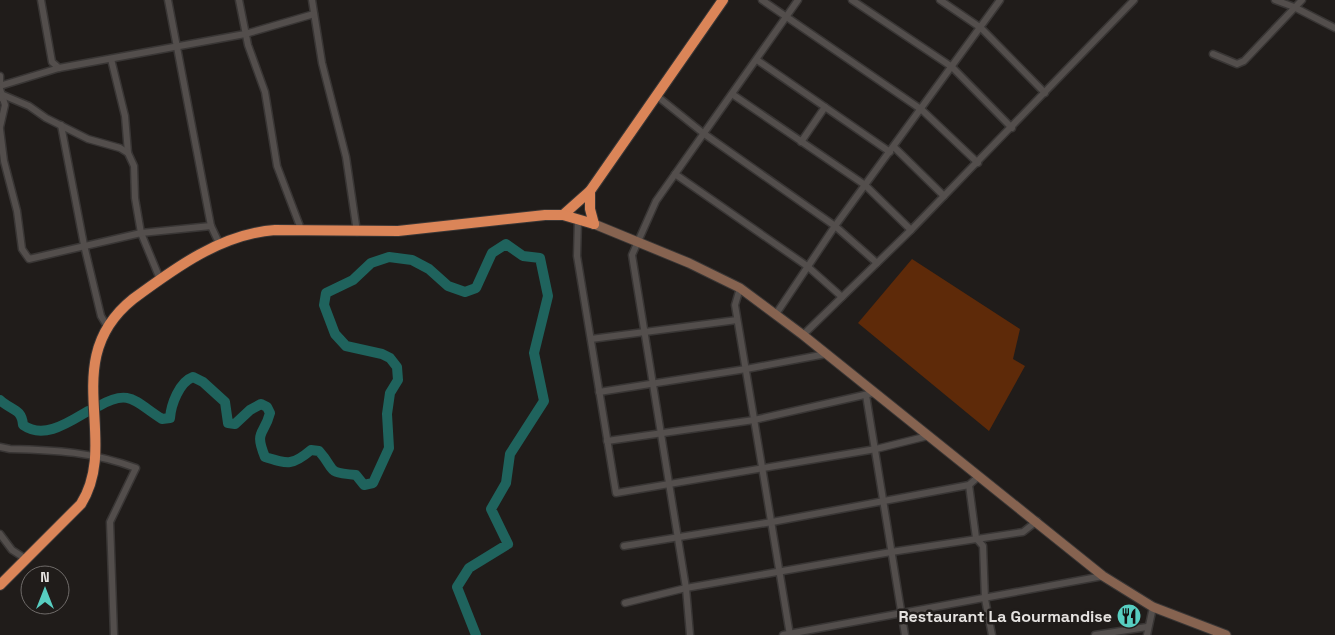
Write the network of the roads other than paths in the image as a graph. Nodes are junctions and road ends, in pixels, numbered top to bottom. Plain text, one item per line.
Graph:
1 (41, 0) edge
2 (168, 0) edge
3 (239, 0) edge
4 (312, 0) edge
5 (723, 0) edge
6 (762, 0) edge
7 (798, 0) edge
8 (852, 0) edge
9 (940, 0) edge
10 (1000, 0) edge
11 (1134, 0) edge
12 (1275, 0) edge
13 (1302, 0) edge
14 (1294, 7) junction
15 (314, 14) junction
16 (786, 17) junction
17 (981, 28) junction
18 (1335, 28) edge
19 (245, 34) junction
20 (177, 45) junction
21 (1213, 54) dead end
22 (111, 59) junction
23 (757, 60) junction
24 (952, 67) junction
25 (59, 68) junction
26 (0, 76) edge
27 (1, 90) edge
28 (732, 94) junction
29 (1045, 94) junction
30 (657, 96) junction
31 (825, 107) junction
32 (922, 110) junction
33 (1, 117) edge
34 (60, 125) junction
35 (0, 128) edge
36 (1012, 128) junction
37 (704, 133) junction
38 (801, 142) junction
39 (892, 150) junction
40 (128, 153) junction
41 (978, 163) junction
42 (675, 174) junction
43 (865, 186) junction
44 (590, 192) junction
45 (944, 196) junction
46 (563, 215) junction
47 (578, 219) junction
48 (594, 224) junction
49 (211, 226) junction
50 (835, 226) junction
51 (301, 229) junction
52 (911, 230) junction
53 (357, 232) junction
54 (141, 233) junction
55 (638, 242) junction
56 (84, 245) junction
57 (220, 245) junction
58 (877, 263) junction
59 (807, 266) junction
60 (160, 279) junction
61 (740, 288) junction
62 (842, 297) junction
63 (776, 314) junction
64 (737, 320) junction
65 (107, 326) junction
66 (644, 333) junction
67 (803, 335) junction
68 (591, 339) junction
69 (826, 354) junction
70 (746, 370) junction
71 (652, 385) junction
72 (599, 392) junction
73 (870, 394) junction
74 (754, 420) junction
75 (660, 434) junction
76 (928, 436) junction
77 (607, 441) junction
78 (0, 446) edge
79 (876, 449) junction
80 (94, 455) junction
81 (762, 468) junction
82 (979, 476) junction
83 (668, 485) junction
84 (969, 485) junction
85 (884, 500) junction
86 (1037, 521) junction
87 (772, 522) junction
88 (0, 534) edge
89 (678, 538) junction
90 (976, 538) junction
91 (624, 546) dead end
92 (891, 552) junction
93 (26, 559) junction
94 (779, 573) junction
95 (1104, 576) junction
96 (0, 585) edge
97 (686, 588) junction
98 (985, 599) junction
99 (625, 602) dead end
100 (1154, 606) junction
101 (902, 614) junction
102 (1147, 627) junction
103 (114, 635) edge
104 (690, 635) edge
105 (788, 635) edge
106 (905, 635) edge
107 (992, 635) edge
108 (1095, 635) edge
109 (1147, 635) edge
110 (1226, 635) edge

1 - 25 street
2 - 20 street
3 - 19 street
4 - 15 street
5 - 30 highway
6 - 16 street
7 - 16 street
8 - 24 street
9 - 17 street
10 - 17 street
11 - 29 street
12 - 14 street
13 - 14 street
14 - 18 street
14 - 21 street
15 - 19 street
15 - 53 street
16 - 23 street
16 - 32 street
17 - 24 street
17 - 29 street
19 - 20 street
19 - 51 street
20 - 22 street
20 - 49 street
22 - 25 street
22 - 40 street
23 - 28 street
23 - 31 street
24 - 32 street
24 - 36 street
25 - 27 street
26 - 27 street
27 - 33 street
27 - 34 street
28 - 37 street
28 - 38 street
29 - 36 street
30 - 37 street
30 - 44 highway
31 - 38 street
31 - 39 street
32 - 39 street
32 - 41 street
33 - 35 street
34 - 40 street
34 - 56 street
35 - 56 street
36 - 41 street
37 - 42 street
37 - 50 street
38 - 43 street
39 - 43 street
39 - 45 street
40 - 54 street
41 - 45 street
42 - 55 street
42 - 59 street
43 - 50 street
43 - 52 street
44 - 46 highway
44 - 48 highway
45 - 52 street
46 - 47 highway
46 - 53 highway
47 - 48 highway
47 - 68 street
48 - 55 main road
49 - 54 street
49 - 57 street
50 - 58 street
50 - 59 street
51 - 53 highway
51 - 57 highway
52 - 58 street
54 - 56 street
54 - 60 street
55 - 61 main road
55 - 66 street
56 - 65 street
57 - 60 highway
58 - 62 street
59 - 62 street
59 - 63 street
60 - 65 highway
61 - 63 main road
61 - 64 street
62 - 67 street
63 - 67 main road
64 - 66 street
64 - 70 street
65 - 80 highway
66 - 68 street
66 - 71 street
67 - 69 main road
68 - 72 street
69 - 70 street
69 - 73 main road
70 - 71 street
70 - 74 street
71 - 72 street
71 - 75 street
72 - 77 street
73 - 74 street
73 - 76 main road
73 - 79 street
74 - 75 street
74 - 81 street
75 - 77 street
75 - 83 street
76 - 79 street
76 - 82 main road
77 - 83 street
78 - 80 street
79 - 81 street
79 - 85 street
80 - 93 highway
80 - 103 street
81 - 83 street
81 - 87 street
82 - 84 street
82 - 86 main road
83 - 89 street
84 - 85 street
84 - 90 street
85 - 87 street
85 - 92 street
86 - 90 street
86 - 95 main road
87 - 89 street
87 - 94 street
88 - 93 street
89 - 91 street
89 - 97 street
90 - 92 street
90 - 98 street
92 - 94 street
92 - 101 street
93 - 96 highway
94 - 97 street
94 - 105 street
95 - 98 street
95 - 100 main road
97 - 99 street
97 - 104 street
98 - 101 street
98 - 107 street
100 - 102 street
100 - 110 main road
101 - 105 street
101 - 106 street
102 - 108 street
102 - 109 street

